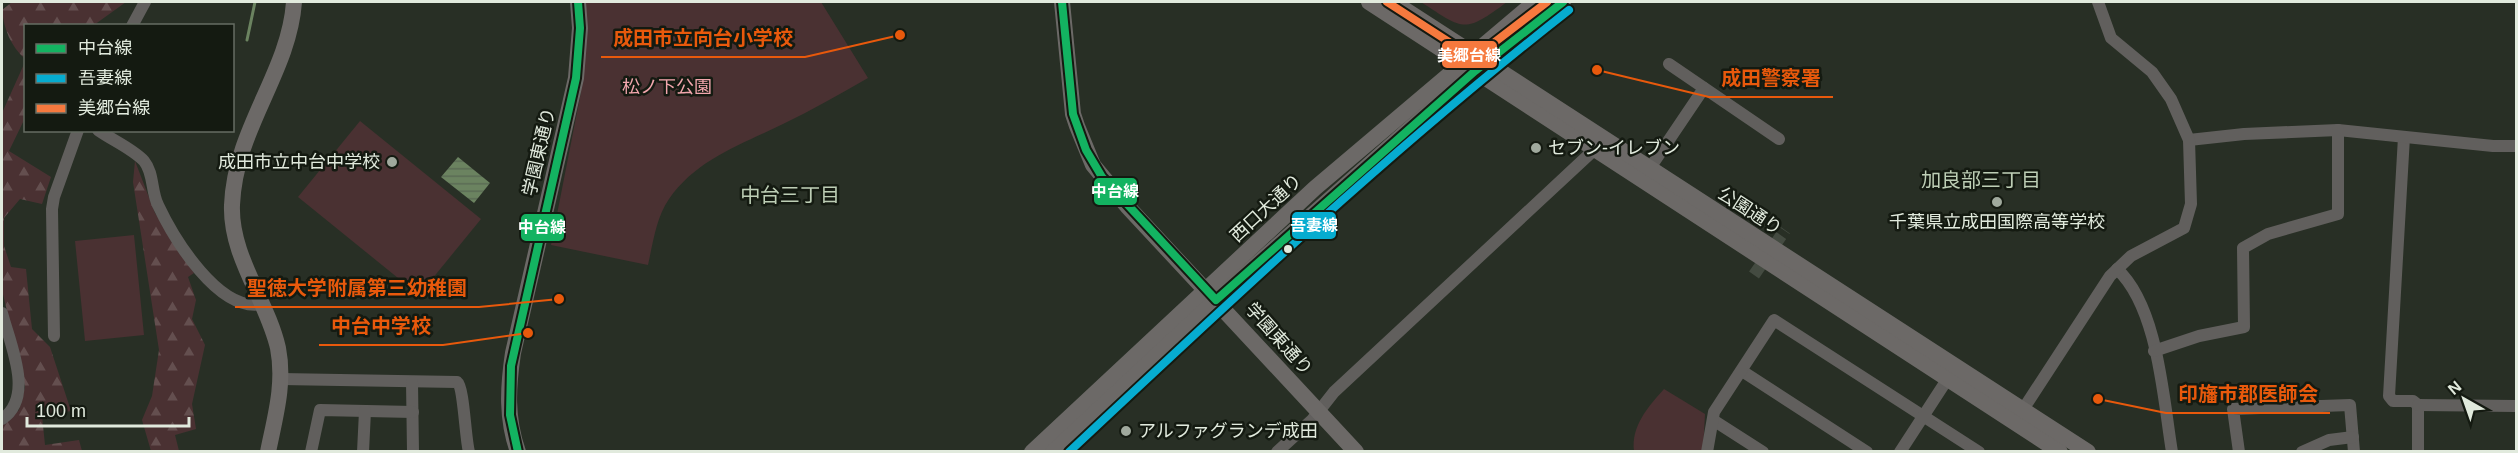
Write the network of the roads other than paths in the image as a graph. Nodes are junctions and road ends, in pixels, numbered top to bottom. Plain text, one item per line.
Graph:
1 (145, 2) edge
2 (294, 2) edge
3 (578, 2) edge
4 (1062, 2) edge
5 (1369, 2) edge
6 (1393, 2) edge
7 (1535, 2) edge
8 (2098, 2) edge
9 (1561, 3) edge
10 (133, 24) edge
11 (1474, 62) junction
12 (1669, 64) dead end
13 (1704, 88) junction
14 (2338, 130) junction
15 (77, 132) edge
16 (101, 132) edge
17 (2404, 137) junction
18 (1779, 139) dead end
19 (2188, 140) junction
20 (2517, 146) edge
21 (1595, 149) junction
22 (1646, 175) junction
23 (2117, 269) junction
24 (1210, 295) junction
25 (262, 304) junction
26 (2, 313) edge
27 (54, 336) dead end
28 (2154, 351) junction
29 (1742, 370) junction
30 (1952, 373) junction
31 (281, 380) junction
32 (412, 382) junction
33 (2418, 405) junction
34 (2517, 406) edge
35 (365, 411) junction
36 (1318, 411) junction
37 (2022, 411) junction
38 (413, 412) junction
39 (1923, 416) junction
40 (2, 419) edge
41 (1713, 420) junction
42 (2353, 437) junction
43 (268, 452) edge
44 (311, 452) edge
45 (363, 452) edge
46 (413, 452) edge
47 (469, 452) edge
48 (518, 452) edge
49 (1032, 452) edge
50 (1053, 452) edge
51 (1277, 452) edge
52 (1356, 452) edge
53 (1707, 452) edge
54 (1763, 452) edge
55 (1868, 452) edge
56 (1900, 452) edge
57 (1978, 452) edge
58 (2060, 452) edge
59 (2088, 452) edge
60 (2172, 452) edge
61 (2239, 452) edge
62 (2302, 452) edge
63 (2354, 452) edge
64 (2418, 452) edge

1 - 10 street
2 - 25 street
3 - 48 street, 学園東通り
4 - 24 street, 学園東通り
5 - 11 street, 公園通り
6 - 11 street, 公園通り
7 - 11 street, 西口大通り
8 - 19 street
9 - 11 street
11 - 21 street, 公園通り
11 - 22 street, 公園通り
11 - 24 street, 西口大通り
12 - 13 street
13 - 18 street
13 - 22 street
14 - 17 street
14 - 19 street
14 - 28 street
15 - 27 street
16 - 25 street
17 - 20 street
17 - 33 street
19 - 23 street
21 - 22 street, 公園通り
21 - 36 street
22 - 30 street, 公園通り
23 - 28 street
23 - 37 street
24 - 36 street, 学園東通り
24 - 49 street, 西口大通り
24 - 50 street, 西口大通り
25 - 31 street
26 - 40 street
28 - 60 street
29 - 39 street
29 - 41 street
29 - 55 street
30 - 37 street, 公園通り
30 - 39 street
30 - 58 street, 公園通り
31 - 32 street
31 - 43 street
32 - 38 street
32 - 47 street
33 - 34 street
33 - 64 street
35 - 38 street
35 - 44 street
35 - 45 street
36 - 51 street
36 - 52 street, 学園東通り
37 - 59 street, 公園通り
38 - 46 street
39 - 56 street
39 - 57 street
41 - 53 street
41 - 54 street
42 - 61 street
42 - 62 street
42 - 63 street

